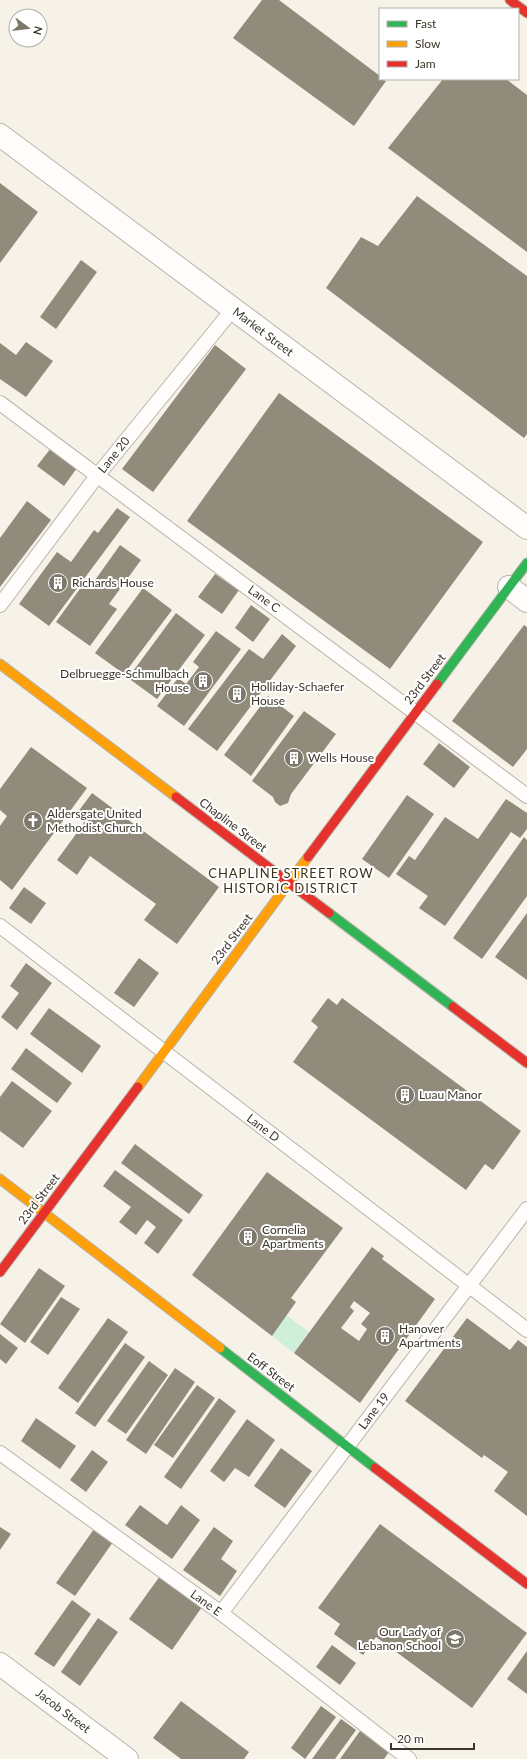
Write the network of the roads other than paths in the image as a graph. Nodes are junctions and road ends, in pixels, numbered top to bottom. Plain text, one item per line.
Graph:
1 (510, 0) edge
2 (527, 13) edge
3 (0, 135) edge
4 (233, 309) junction
5 (0, 403) edge
6 (97, 476) junction
7 (527, 528) edge
8 (527, 563) edge
9 (509, 587) junction
10 (527, 601) edge
11 (0, 605) edge
12 (0, 664) edge
13 (416, 712) junction
14 (527, 796) edge
15 (289, 883) junction
16 (0, 926) edge
17 (164, 1052) junction
18 (527, 1063) edge
19 (0, 1179) edge
20 (527, 1209) edge
21 (44, 1213) junction
22 (0, 1272) edge
23 (469, 1286) junction
24 (527, 1330) edge
25 (348, 1446) junction
26 (0, 1453) edge
27 (527, 1584) edge
28 (221, 1613) junction
29 (0, 1664) edge
30 (127, 1759) edge
31 (409, 1759) edge

1 - 2 street
3 - 4 street, Market Street
4 - 6 lane, Lane 20
4 - 7 street, Market Street
5 - 6 lane, Lane C
6 - 11 lane, Lane 20
6 - 13 lane, Lane C
8 - 9 street, 23rd Street
9 - 10 street
9 - 13 street, 23rd Street
12 - 15 street, Chapline Street
13 - 14 lane, Lane C
13 - 15 street, 23rd Street
15 - 17 street, 23rd Street
15 - 18 street, Chapline Street
16 - 17 lane, Lane D
17 - 21 street, 23rd Street
17 - 23 lane, Lane D
19 - 21 street, Eoff Street
20 - 23 lane, Lane 19
21 - 22 street, 23rd Street
21 - 25 street, Eoff Street
23 - 24 lane, Lane D
23 - 25 lane, Lane 19
25 - 27 street, Eoff Street
25 - 28 lane, Lane 19
26 - 28 lane, Lane E
28 - 31 lane, Lane E
29 - 30 street, Jacob Street

